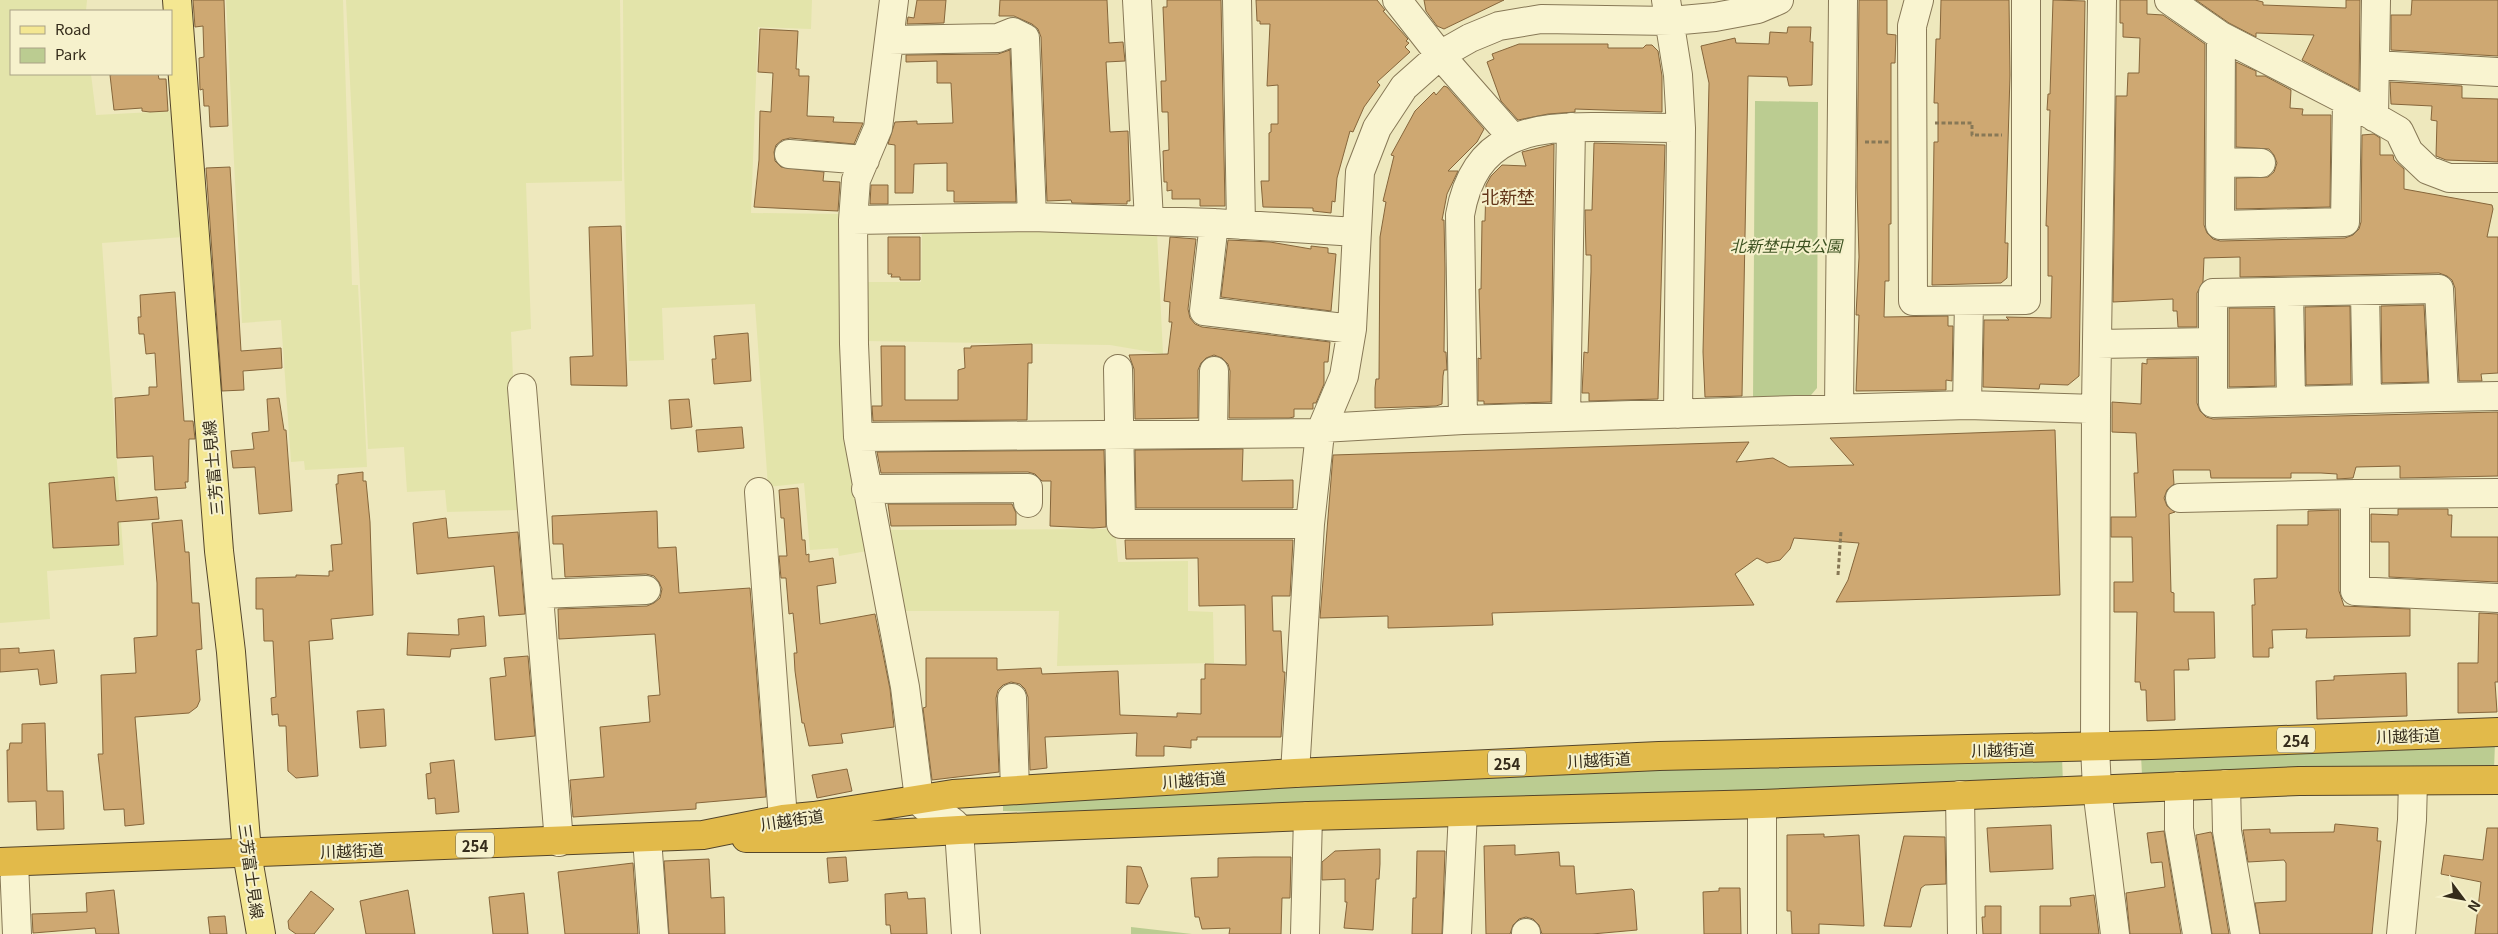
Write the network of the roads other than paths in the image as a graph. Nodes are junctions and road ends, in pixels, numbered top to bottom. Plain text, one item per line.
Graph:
1 (177, 0) edge
2 (894, 0) edge
3 (1137, 0) edge
4 (1237, 0) edge
5 (1397, 0) edge
6 (1779, 0) edge
7 (1843, 0) edge
8 (1920, 0) edge
9 (2026, 0) edge
10 (2102, 0) edge
11 (2169, 0) edge
12 (2376, 0) edge
13 (1541, 10) edge
14 (1668, 11) edge
15 (2221, 36) junction
16 (889, 40) junction
17 (1440, 55) junction
18 (2375, 66) junction
19 (2498, 72) edge
20 (2347, 101) junction
21 (2374, 116) junction
22 (1570, 127) junction
23 (1681, 128) junction
24 (1512, 137) junction
25 (789, 154) dead end
26 (866, 160) junction
27 (2221, 162) junction
28 (2261, 163) dead end
29 (2498, 178) edge
30 (1032, 217) junction
31 (853, 220) junction
32 (1149, 220) junction
33 (1214, 223) junction
34 (1241, 225) junction
35 (1356, 232) junction
36 (2365, 291) junction
37 (2289, 292) junction
38 (1969, 301) junction
39 (1352, 329) junction
40 (2213, 342) junction
41 (2097, 344) junction
42 (1118, 369) dead end
43 (1214, 371) dead end
44 (522, 388) dead end
45 (2498, 396) edge
46 (2444, 397) junction
47 (2367, 399) junction
48 (2290, 401) junction
49 (1967, 405) junction
50 (1839, 409) junction
51 (2096, 409) junction
52 (1678, 414) junction
53 (1566, 417) junction
54 (1463, 420) junction
55 (1321, 431) junction
56 (1119, 434) junction
57 (1213, 434) junction
58 (858, 437) junction
59 (866, 490) junction
60 (759, 492) dead end
61 (2498, 493) edge
62 (2355, 494) junction
63 (2180, 498) dead end
64 (1028, 503) dead end
65 (1310, 524) junction
66 (646, 590) dead end
67 (539, 594) junction
68 (2498, 598) edge
69 (1012, 698) dead end
70 (2498, 732) edge
71 (2095, 746) junction
72 (1295, 773) junction
73 (2413, 780) junction
74 (2498, 780) edge
75 (2226, 784) junction
76 (2179, 786) junction
77 (2097, 789) junction
78 (1015, 790) junction
79 (1960, 795) junction
80 (920, 800) junction
81 (1762, 804) junction
82 (1463, 812) junction
83 (1308, 816) junction
84 (783, 819) junction
85 (959, 830) junction
86 (703, 835) junction
87 (647, 838) junction
88 (559, 842) junction
89 (248, 853) junction
90 (7, 862) edge
91 (17, 934) edge
92 (261, 934) edge
93 (654, 934) edge
94 (966, 934) edge
95 (1305, 934) edge
96 (1457, 934) edge
97 (1762, 934) edge
98 (1962, 934) edge
99 (2115, 934) edge
100 (2197, 934) edge
101 (2245, 934) edge
102 (2401, 934) edge

1 - 89 main road, 三芳富士見線
2 - 16 street
3 - 32 street
4 - 34 street
5 - 17 street
6 - 14 street
7 - 50 street
8 - 38 street
9 - 38 street
10 - 41 street
11 - 15 street
12 - 18 street
13 - 14 street
13 - 17 street
14 - 23 street
15 - 20 street
15 - 27 street
16 - 26 street
16 - 30 street
17 - 24 street
17 - 35 street
18 - 19 street
18 - 21 street
20 - 21 street
20 - 27 street
21 - 29 street
22 - 23 street
22 - 24 street
22 - 53 street
23 - 52 street
24 - 54 street
25 - 26 street
26 - 31 street
27 - 28 street
30 - 31 street
30 - 32 street
31 - 58 street
32 - 33 street
33 - 34 street
33 - 39 street
34 - 35 street
35 - 39 street
36 - 37 street
36 - 46 street
36 - 47 street
37 - 40 street
37 - 48 street
38 - 49 street
39 - 55 street
40 - 41 street
40 - 48 street
41 - 51 street
42 - 56 street
43 - 57 street
44 - 67 street
45 - 46 street
46 - 47 street
47 - 48 street
49 - 50 street
49 - 51 street
50 - 52 street
51 - 71 street
52 - 53 street
53 - 54 street
54 - 55 street
55 - 57 street
55 - 65 street
56 - 57 street
56 - 58 street
56 - 65 street
58 - 59 street
59 - 64 street
59 - 80 street
60 - 84 street
61 - 62 street
62 - 63 street
62 - 68 street
65 - 72 street
66 - 67 street
67 - 88 street
69 - 78 street
70 - 71 highway, 川越街道 / 254
71 - 72 highway, 川越街道 / 254
71 - 77 street
72 - 78 highway, 川越街道 / 254
73 - 74 highway, 川越街道 / 254
73 - 75 highway, 川越街道 / 254
73 - 102 street
75 - 76 highway, 川越街道 / 254
75 - 101 street
76 - 77 highway, 川越街道 / 254
76 - 100 street
77 - 79 highway, 川越街道 / 254
77 - 99 street
78 - 80 highway, 川越街道 / 254
79 - 81 highway, 川越街道 / 254
79 - 98 street
80 - 84 highway, 川越街道 / 254
80 - 85 street
81 - 82 highway, 川越街道 / 254
81 - 97 street
82 - 83 highway, 川越街道 / 254
82 - 96 street
83 - 85 highway, 川越街道 / 254
83 - 95 street
84 - 86 highway, 川越街道 / 254
85 - 86 highway, 川越街道 / 254
85 - 94 street
86 - 87 highway, 川越街道 / 254
87 - 88 highway, 川越街道 / 254
87 - 93 street
88 - 89 highway, 川越街道 / 254
89 - 90 highway, 川越街道 / 254
89 - 92 main road, 三芳富士見線
90 - 91 street

